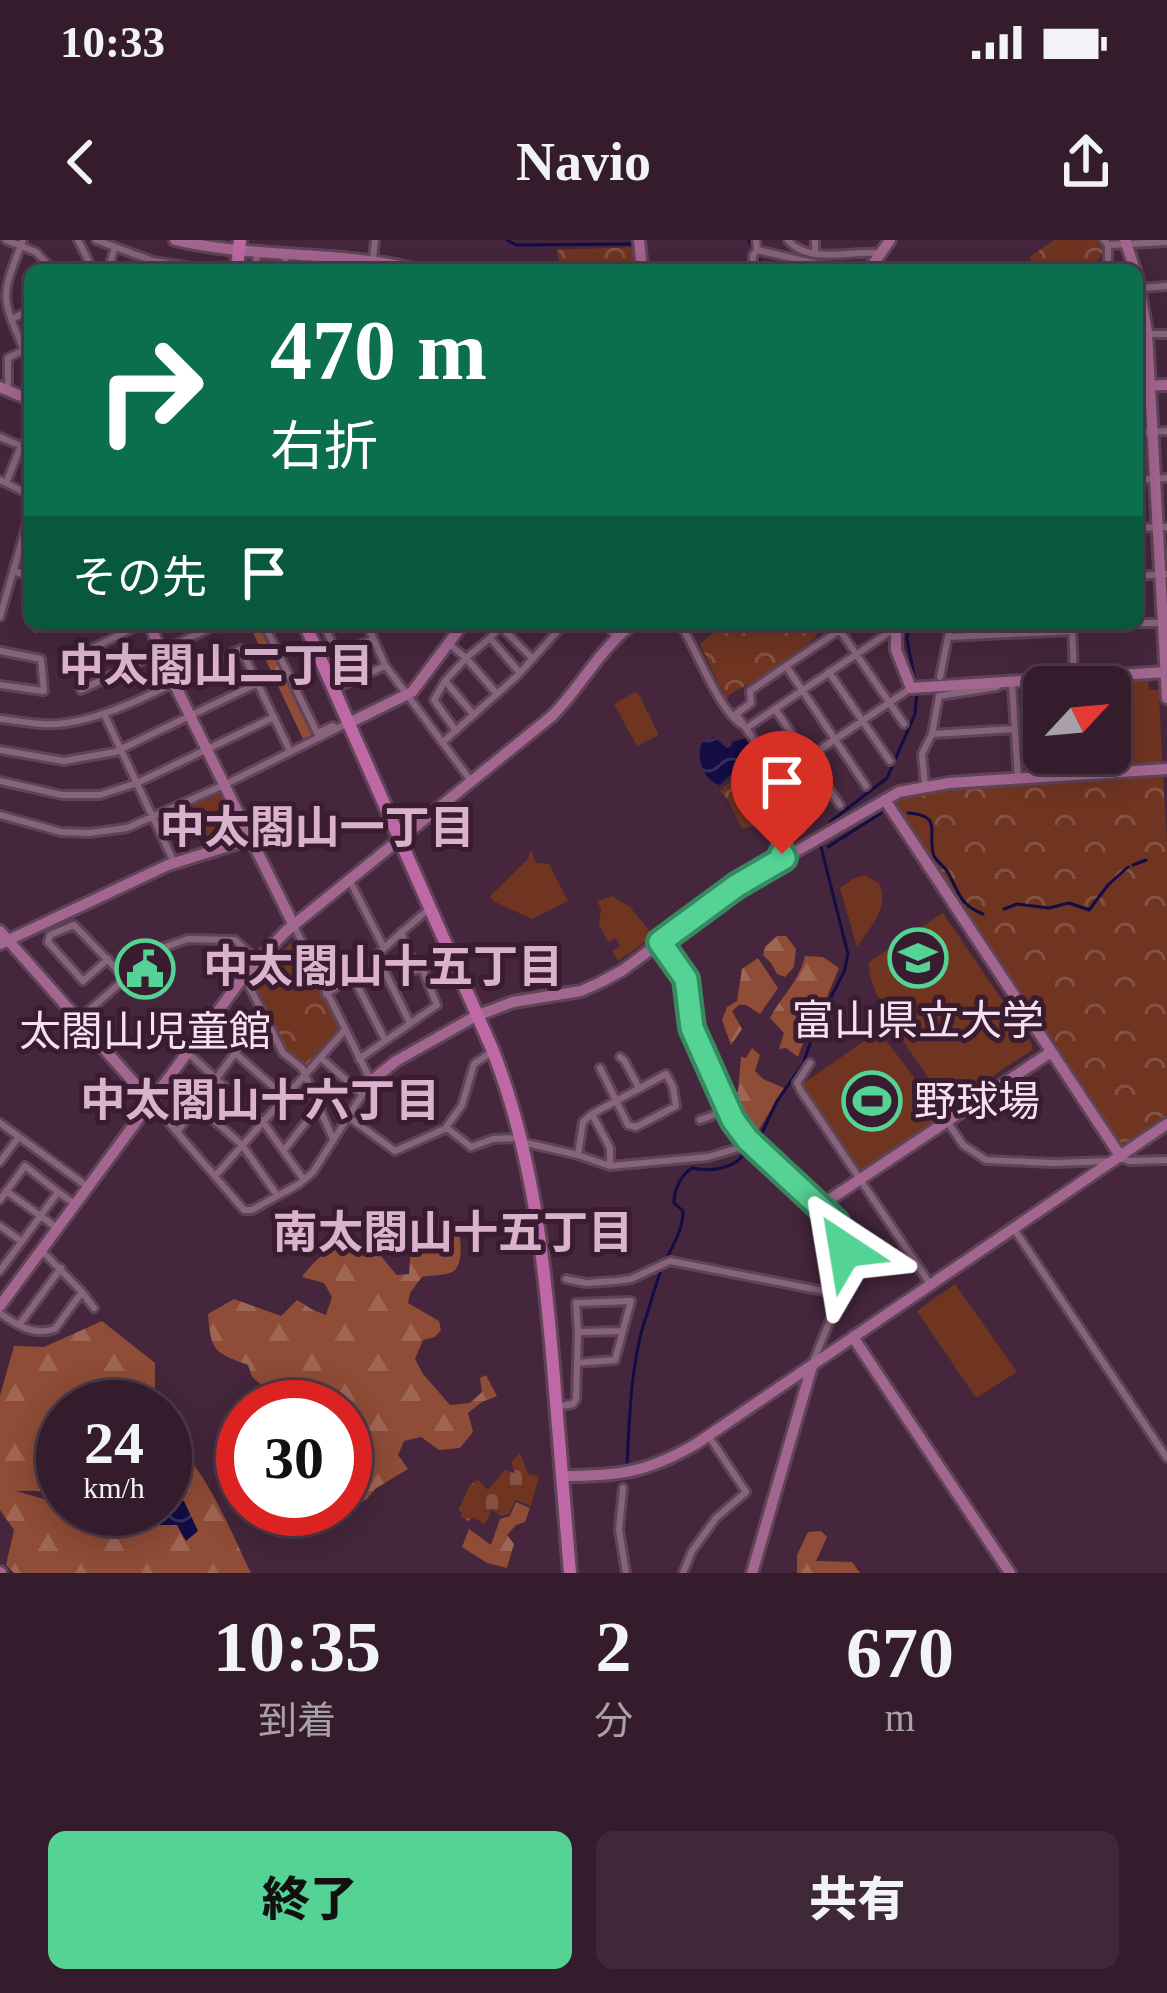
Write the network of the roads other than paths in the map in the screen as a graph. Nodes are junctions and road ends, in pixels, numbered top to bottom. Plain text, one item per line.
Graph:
1 (6, 240) edge
2 (96, 240) edge
3 (175, 240) edge
4 (273, 240) edge
5 (319, 240) edge
6 (375, 240) edge
7 (756, 240) edge
8 (788, 240) edge
9 (814, 240) edge
10 (843, 240) edge
11 (1125, 241) edge
12 (1146, 242) edge
13 (1167, 242) edge
14 (22, 243) edge
15 (1106, 243) edge
16 (887, 244) edge
17 (240, 246) edge
18 (115, 247) junction
19 (757, 250) junction
20 (257, 252) junction
21 (815, 252) junction
22 (844, 254) junction
23 (280, 255) junction
24 (319, 262) edge
25 (373, 262) junction
26 (47, 264) edge
27 (110, 264) edge
28 (152, 264) edge
29 (256, 264) edge
30 (284, 264) edge
31 (384, 264) edge
32 (753, 264) edge
33 (818, 264) edge
34 (24, 313) edge
35 (10, 320) junction
36 (1167, 334) edge
37 (1144, 335) edge
38 (24, 344) edge
39 (24, 350) edge
40 (1167, 385) edge
41 (1144, 386) edge
42 (4, 388) edge
43 (1167, 431) edge
44 (1153, 432) junction
45 (1143, 433) edge
46 (0, 437) edge
47 (24, 443) edge
48 (21, 446) junction
49 (1161, 479) edge
50 (3, 482) edge
51 (1162, 527) edge
52 (24, 535) edge
53 (14, 571) junction
54 (24, 574) edge
55 (1164, 574) edge
56 (0, 617) edge
57 (1163, 622) junction
58 (1143, 623) edge
59 (133, 630) edge
60 (149, 630) edge
61 (206, 630) edge
62 (267, 630) edge
63 (308, 630) edge
64 (329, 630) edge
65 (369, 630) edge
66 (456, 630) edge
67 (497, 630) edge
68 (506, 630) edge
69 (559, 630) edge
70 (611, 630) edge
71 (622, 630) edge
72 (683, 630) edge
73 (890, 630) edge
74 (896, 630) edge
75 (950, 630) edge
76 (1006, 630) edge
77 (1025, 630) edge
78 (1072, 630) edge
79 (1006, 634) junction
80 (615, 637) junction
81 (948, 637) junction
82 (490, 638) junction
83 (372, 639) junction
84 (448, 643) junction
85 (0, 651) edge
86 (160, 652) junction
87 (856, 654) junction
88 (337, 656) junction
89 (466, 658) junction
90 (533, 658) junction
91 (385, 665) junction
92 (786, 666) junction
93 (1074, 666) edge
94 (829, 672) junction
95 (1167, 672) edge
96 (519, 673) junction
97 (1131, 674) edge
98 (940, 677) dead end
99 (1023, 680) edge
100 (173, 681) junction
101 (445, 681) junction
102 (1010, 681) junction
103 (258, 682) junction
104 (348, 682) junction
105 (0, 685) edge
106 (334, 688) junction
107 (915, 688) junction
108 (802, 690) junction
109 (496, 694) junction
110 (407, 696) junction
111 (1167, 698) edge
112 (889, 703) junction
113 (775, 709) junction
114 (104, 714) junction
115 (190, 715) junction
116 (474, 716) junction
117 (274, 717) junction
118 (0, 718) edge
119 (348, 721) junction
120 (862, 721) junction
121 (904, 724) dead end
122 (748, 728) junction
123 (1015, 729) junction
124 (456, 731) junction
125 (932, 734) junction
126 (835, 739) junction
127 (443, 742) junction
128 (120, 749) junction
129 (207, 749) junction
130 (0, 750) edge
131 (290, 751) junction
132 (809, 758) junction
133 (890, 761) dead end
134 (1167, 769) edge
135 (781, 776) junction
136 (1018, 779) junction
137 (0, 781) edge
138 (471, 781) junction
139 (137, 783) junction
140 (224, 784) junction
141 (866, 785) dead end
142 (925, 786) junction
143 (885, 800) junction
144 (840, 805) dead end
145 (0, 815) edge
146 (153, 818) junction
147 (250, 839) junction
148 (400, 841) junction
149 (784, 858) junction
150 (174, 862) junction
151 (350, 881) junction
152 (431, 908) junction
153 (294, 926) junction
154 (401, 932) junction
155 (3, 939) edge
156 (660, 942) junction
157 (383, 946) junction
158 (377, 956) junction
159 (108, 959) junction
160 (258, 961) junction
161 (352, 975) junction
162 (126, 979) junction
163 (245, 979) junction
164 (326, 994) junction
165 (263, 1015) junction
166 (476, 1016) junction
167 (78, 1020) junction
168 (410, 1023) junction
169 (344, 1031) junction
170 (385, 1040) junction
171 (493, 1051) junction
172 (1052, 1052) junction
173 (235, 1053) junction
174 (189, 1055) junction
175 (620, 1057) dead end
176 (321, 1058) junction
177 (359, 1059) junction
178 (810, 1063) dead end
179 (600, 1068) dead end
180 (304, 1077) junction
181 (216, 1078) junction
182 (371, 1081) junction
183 (639, 1088) junction
184 (362, 1094) junction
185 (284, 1096) junction
186 (616, 1100) junction
187 (153, 1105) junction
188 (197, 1106) junction
189 (318, 1107) junction
190 (728, 1110) junction
191 (592, 1114) junction
192 (347, 1116) junction
193 (700, 1120) dead end
194 (947, 1121) junction
195 (263, 1122) junction
196 (0, 1123) edge
197 (1167, 1124) edge
198 (444, 1129) junction
199 (177, 1132) junction
200 (18, 1138) junction
201 (333, 1138) junction
202 (522, 1140) junction
203 (748, 1140) junction
204 (242, 1145) junction
205 (4, 1150) edge
206 (284, 1150) junction
207 (578, 1155) junction
208 (1118, 1159) junction
209 (1167, 1160) edge
210 (0, 1162) edge
211 (610, 1166) junction
212 (216, 1175) junction
213 (860, 1178) junction
214 (304, 1180) junction
215 (88, 1187) junction
216 (6, 1191) junction
217 (58, 1192) junction
218 (277, 1195) junction
219 (0, 1200) edge
220 (75, 1204) junction
221 (820, 1206) junction
222 (40, 1216) junction
223 (0, 1226) edge
224 (57, 1228) junction
225 (1014, 1229) junction
226 (21, 1241) junction
227 (45, 1254) junction
228 (1, 1267) edge
229 (61, 1268) junction
230 (20, 1279) junction
231 (566, 1280) dead end
232 (931, 1285) junction
233 (82, 1292) junction
234 (838, 1294) junction
235 (94, 1308) dead end
236 (0, 1311) edge
237 (19, 1325) junction
238 (578, 1331) junction
239 (622, 1331) junction
240 (853, 1337) junction
241 (577, 1363) junction
242 (812, 1366) junction
243 (556, 1407) junction
244 (709, 1436) junction
245 (1167, 1458) edge
246 (561, 1476) junction
247 (623, 1488) dead end
248 (570, 1573) edge
249 (626, 1573) edge
250 (683, 1573) edge
251 (752, 1573) edge
252 (1010, 1573) edge

1 - 14 street
2 - 18 street
3 - 17 street
4 - 23 street
5 - 24 street
6 - 25 street
7 - 19 street
8 - 21 street
9 - 21 street
10 - 22 street
11 - 12 street
11 - 15 street
12 - 13 street
14 - 26 street
14 - 35 street
16 - 22 street
17 - 20 street
18 - 27 street
18 - 28 street
19 - 32 street
19 - 33 street
20 - 23 street
20 - 29 street
21 - 22 street
23 - 24 street
23 - 30 street
24 - 25 street
25 - 31 street
34 - 35 street
35 - 38 street
36 - 37 street
37 - 41 street
39 - 42 street
40 - 41 street
41 - 44 street
43 - 44 street
44 - 45 street
44 - 49 street
46 - 48 street
47 - 48 street
48 - 50 street
49 - 51 street
51 - 55 street
52 - 53 street
53 - 54 street
53 - 56 street
55 - 57 street
57 - 58 street
57 - 95 street
59 - 86 street
60 - 86 street
61 - 86 street
62 - 119 street
63 - 106 main road
64 - 88 street
65 - 83 street
66 - 84 street
67 - 82 street
68 - 90 street
69 - 90 street
70 - 80 street
71 - 80 street
72 - 122 street
73 - 87 street
74 - 107 street
75 - 81 street
76 - 79 street
77 - 79 street
78 - 93 street
79 - 81 street
80 - 138 street
81 - 98 street
82 - 89 street
82 - 96 street
83 - 88 street
83 - 91 street
84 - 89 street
84 - 110 street
85 - 105 street
86 - 100 street
87 - 92 street
87 - 94 street
87 - 112 street
88 - 104 street
89 - 101 street
89 - 109 street
90 - 96 street
91 - 104 street
91 - 110 street
92 - 108 street
92 - 122 street
94 - 108 street
94 - 120 street
95 - 97 street
95 - 111 street
96 - 109 street
99 - 102 street
100 - 103 street
100 - 114 street
100 - 115 street
101 - 116 street
101 - 124 street
102 - 107 street
102 - 123 street
102 - 125 street
103 - 115 street
103 - 117 street
104 - 106 street
106 - 119 main road
107 - 112 street
108 - 113 street
108 - 126 street
109 - 116 street
110 - 119 street
110 - 127 street
112 - 120 street
112 - 121 street
113 - 122 street
113 - 132 street
114 - 118 street
114 - 128 street
115 - 128 street
115 - 129 street
116 - 124 street
117 - 129 street
117 - 131 street
119 - 131 street
119 - 148 main road
120 - 126 street
120 - 133 street
122 - 135 street
123 - 125 street
123 - 136 street
124 - 127 street
125 - 142 street
126 - 132 street
126 - 141 street
127 - 138 street
128 - 130 street
128 - 139 street
129 - 139 street
129 - 140 street
131 - 140 street
132 - 135 street
132 - 144 street
134 - 136 street
135 - 149 street
136 - 142 street
137 - 139 street
138 - 148 street
139 - 146 street
140 - 146 street
140 - 147 street
142 - 143 street
143 - 149 street
143 - 172 street
145 - 146 street
146 - 150 street
147 - 150 street
147 - 153 street
148 - 151 street
148 - 152 main road
149 - 156 street
150 - 155 street
151 - 153 street
151 - 157 street
152 - 154 street
152 - 166 main road
153 - 160 street
153 - 163 street
153 - 164 street
154 - 157 street
154 - 168 street
155 - 167 street
156 - 166 street
156 - 190 street
157 - 158 street
158 - 161 street
158 - 168 street
159 - 159 street
159 - 162 street
160 - 162 street
160 - 163 street
161 - 164 street
161 - 170 street
162 - 167 street
163 - 165 street
163 - 174 street
164 - 169 street
165 - 173 street
165 - 180 street
166 - 171 main road
166 - 182 street
167 - 187 street
168 - 170 street
169 - 176 street
169 - 177 street
170 - 177 street
171 - 198 street
171 - 202 main road
172 - 194 street
172 - 208 street
173 - 181 street
173 - 185 street
174 - 181 street
174 - 187 street
175 - 183 street
176 - 180 street
176 - 184 street
177 - 182 street
178 - 213 street
179 - 186 street
180 - 185 street
180 - 189 street
181 - 188 street
181 - 195 street
182 - 184 street
183 - 186 street
183 - 186 street
184 - 192 street
185 - 195 street
186 - 191 street
187 - 199 street
187 - 215 street
187 - 227 street
188 - 199 street
188 - 204 street
189 - 201 street
189 - 206 street
190 - 193 street
190 - 203 street
191 - 207 street
191 - 211 street
192 - 198 street
192 - 201 street
194 - 208 street
194 - 213 street
195 - 204 street
195 - 206 street
196 - 200 street
197 - 208 street
198 - 202 street
199 - 212 street
200 - 205 street
200 - 215 street
201 - 214 street
202 - 207 street
202 - 243 main road
203 - 211 street
203 - 221 street
204 - 212 street
204 - 218 street
205 - 210 street
206 - 214 street
207 - 211 street
208 - 209 street
208 - 225 street
212 - 218 street
213 - 221 street
213 - 232 street
214 - 218 street
215 - 220 street
216 - 217 street
216 - 219 street
216 - 222 street
217 - 220 street
217 - 222 street
220 - 224 street
221 - 234 street
222 - 224 street
222 - 226 street
223 - 226 street
224 - 230 street
225 - 232 street
225 - 245 street
226 - 228 street
227 - 229 street
227 - 236 street
228 - 230 street
229 - 233 street
229 - 237 street
230 - 236 street
231 - 234 street
232 - 240 street
233 - 235 street
233 - 237 street
234 - 242 street
236 - 237 street
238 - 239 street
238 - 239 street
238 - 241 street
239 - 241 street
240 - 242 street
240 - 252 street
241 - 243 street
242 - 244 street
242 - 251 street
243 - 246 main road
244 - 246 street
244 - 250 street
246 - 248 main road
247 - 249 street

